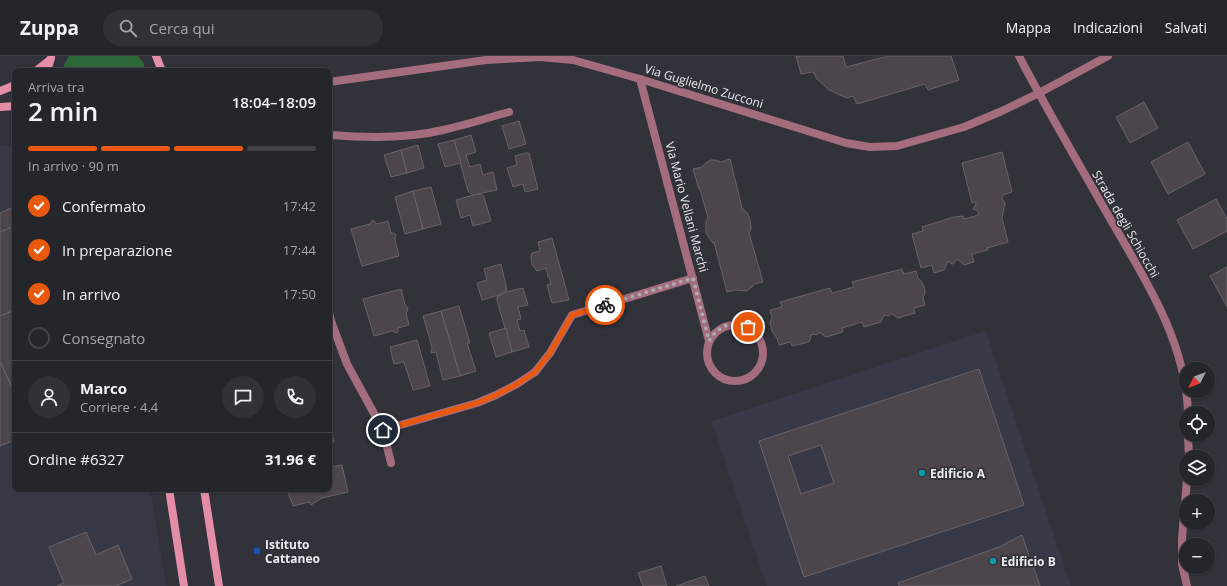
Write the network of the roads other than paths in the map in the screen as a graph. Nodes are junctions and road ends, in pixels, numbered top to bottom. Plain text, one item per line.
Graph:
1 (156, 56) edge
2 (1019, 56) edge
3 (1108, 56) edge
4 (51, 58) edge
5 (485, 58) edge
6 (39, 68) edge
7 (48, 68) edge
8 (161, 68) edge
9 (640, 79) junction
10 (332, 82) edge
11 (12, 86) edge
12 (0, 91) edge
13 (1038, 93) junction
14 (12, 106) edge
15 (0, 107) edge
16 (509, 112) dead end
17 (332, 138) edge
18 (693, 278) junction
19 (332, 324) edge
20 (709, 341) junction
21 (1187, 406) edge
22 (383, 430) junction
23 (391, 463) dead end
24 (1186, 486) edge
25 (169, 492) edge
26 (204, 492) edge
27 (184, 586) edge
28 (219, 586) edge
29 (1187, 586) edge

1 - 8 street
2 - 13 street, Strada degli Schiocchi
3 - 13 street, Via Guglielmo Zucconi
4 - 6 street
4 - 7 street
5 - 9 street, Via Guglielmo Zucconi
5 - 10 street, Via Guglielmo Zucconi
9 - 13 street, Via Guglielmo Zucconi
9 - 18 street, Via Mario Vellani Marchi
11 - 12 street
13 - 21 street, Strada degli Schiocchi
14 - 15 street
16 - 17 street
18 - 20 street, Via Mario Vellani Marchi
18 - 22 street
19 - 22 street
20 - 20 street, Via Mario Vellani Marchi
22 - 23 street
24 - 29 street
25 - 27 street
26 - 28 street

